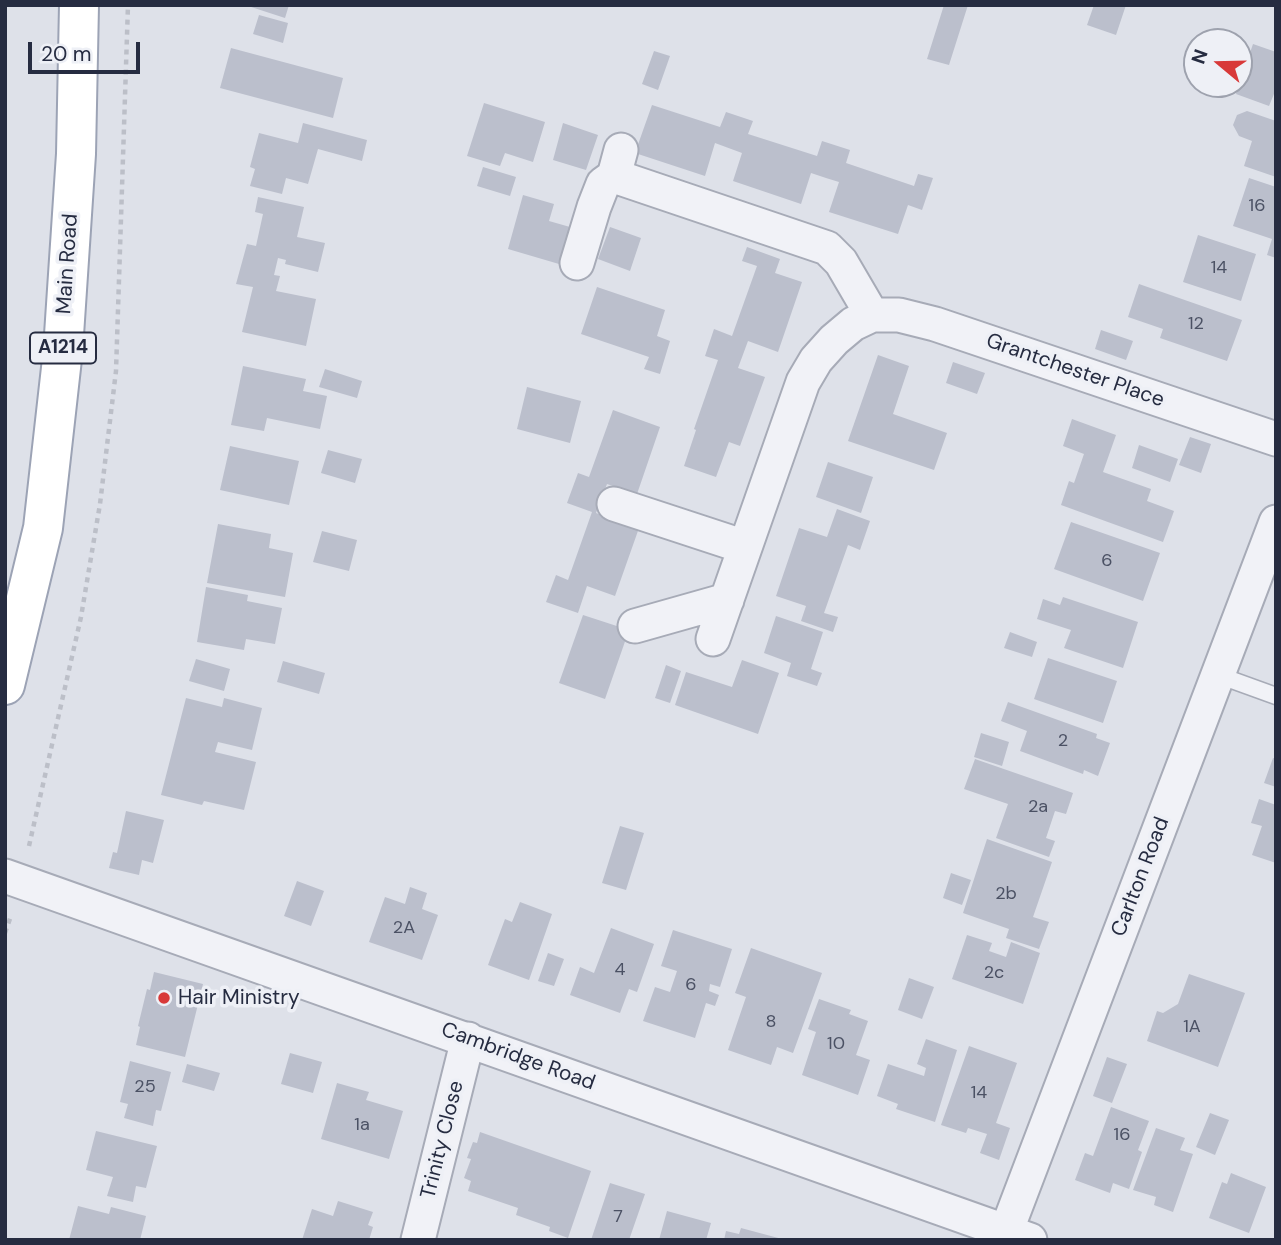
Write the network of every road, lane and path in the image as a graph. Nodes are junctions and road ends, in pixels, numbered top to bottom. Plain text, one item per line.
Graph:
1 (79, 5) edge
2 (577, 263) dead end
3 (872, 315) junction
4 (1276, 439) edge
5 (614, 504) dead end
6 (1276, 522) edge
7 (746, 547) junction
8 (727, 600) junction
9 (635, 626) dead end
10 (713, 639) dead end
11 (9, 660) edge
12 (1218, 674) junction
13 (1276, 696) edge
14 (5, 876) edge
15 (468, 1039) junction
16 (1018, 1236) edge
17 (418, 1240) edge

1 - 11 main road, Main Road / A1214
2 - 3 street
3 - 4 street, Grantchester Place
3 - 7 street
5 - 7 street
6 - 12 street, Carlton Road
7 - 8 street
8 - 9 street
8 - 10 street
12 - 13 lane
12 - 16 street, Carlton Road
14 - 15 street, Cambridge Road
15 - 16 street, Cambridge Road
15 - 17 street, Trinity Close

